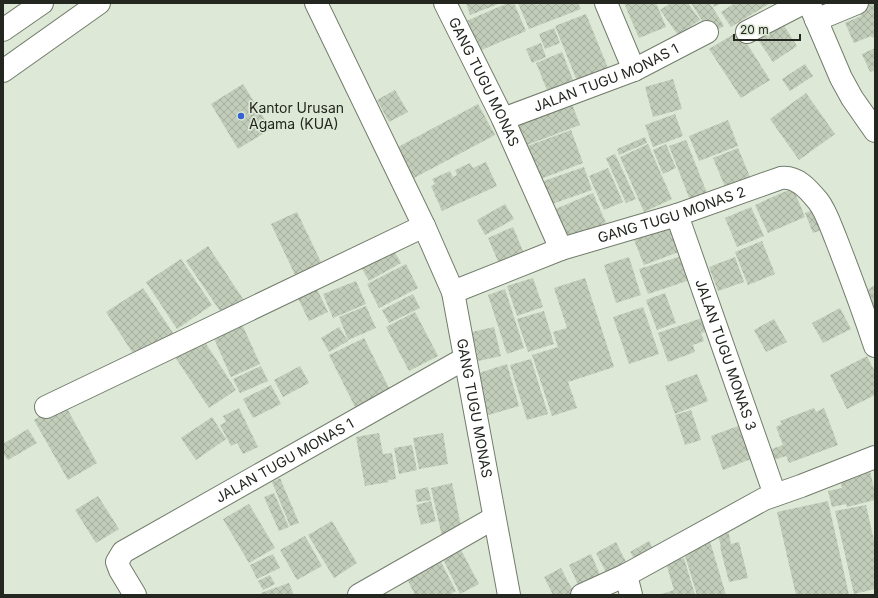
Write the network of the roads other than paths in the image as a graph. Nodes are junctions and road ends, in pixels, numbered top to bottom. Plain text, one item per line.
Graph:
1 (42, 3) edge
2 (99, 3) edge
3 (316, 3) edge
4 (445, 3) edge
5 (606, 3) edge
6 (803, 3) edge
7 (857, 3) edge
8 (813, 12) edge
9 (3, 30) edge
10 (707, 32) dead end
11 (747, 32) dead end
12 (634, 70) junction
13 (3, 71) edge
14 (503, 119) junction
15 (875, 131) edge
16 (677, 215) junction
17 (424, 226) junction
18 (561, 249) junction
19 (453, 292) junction
20 (875, 346) edge
21 (464, 359) junction
22 (46, 407) dead end
23 (875, 457) edge
24 (775, 495) junction
25 (494, 518) junction
26 (628, 585) edge
27 (135, 595) edge
28 (359, 595) edge
29 (509, 595) edge
30 (582, 595) edge

1 - 9 street
2 - 13 street
3 - 17 street, GANG TUGU MONAS
4 - 14 street, GANG TUGU MONAS
5 - 12 street
6 - 11 street
7 - 8 street
8 - 15 street
10 - 12 street, JALAN TUGU MONAS 1
12 - 14 street, JALAN TUGU MONAS 1
14 - 18 street, GANG TUGU MONAS
16 - 18 street, GANG TUGU MONAS 2
16 - 20 street, GANG TUGU MONAS 2
16 - 24 street, JALAN TUGU MONAS 3
17 - 19 street, GANG TUGU MONAS
17 - 22 street
18 - 19 street, GANG TUGU MONAS 2
19 - 21 street, GANG TUGU MONAS
21 - 25 street, GANG TUGU MONAS
21 - 27 street, JALAN TUGU MONAS 1
23 - 24 street
24 - 26 street
25 - 28 street
25 - 29 street, GANG TUGU MONAS
26 - 30 street

